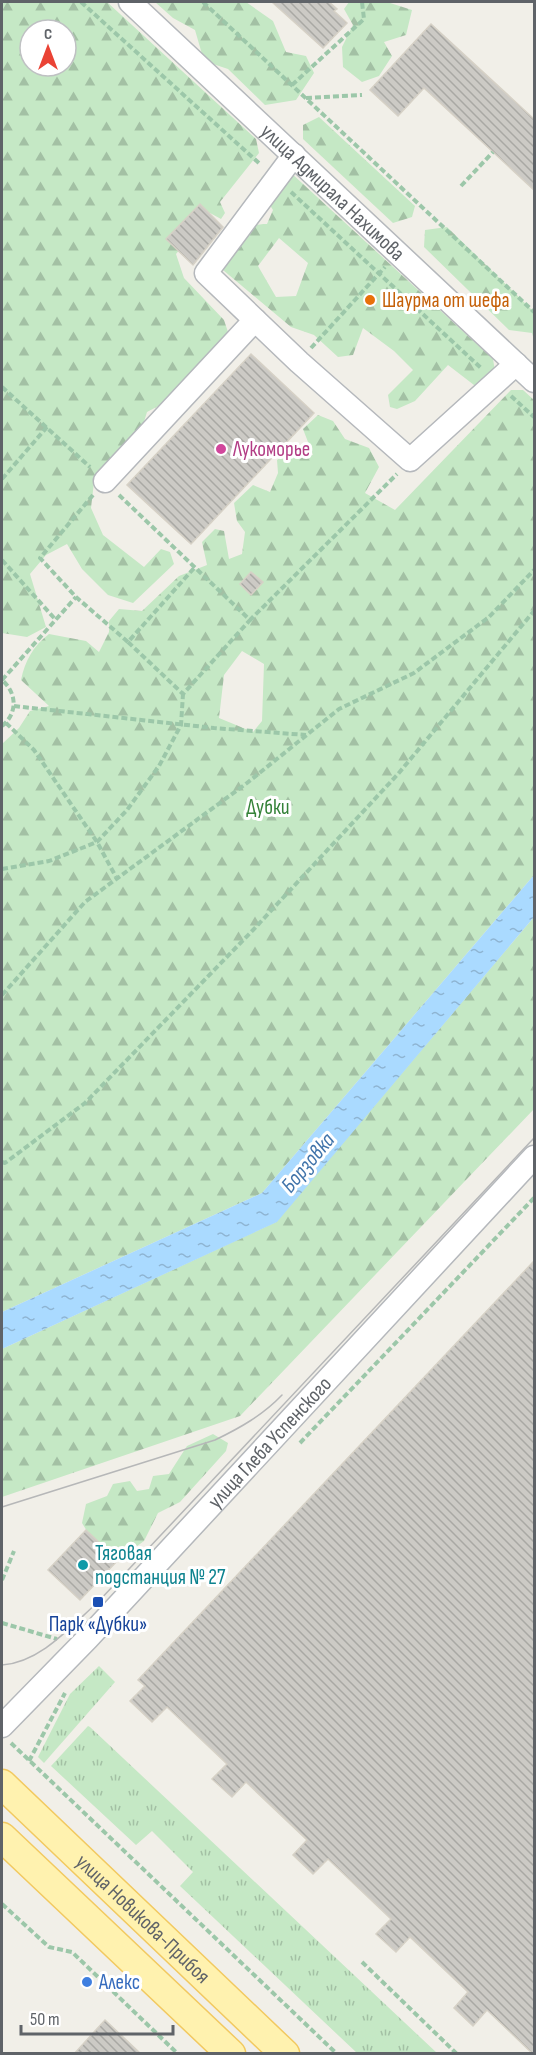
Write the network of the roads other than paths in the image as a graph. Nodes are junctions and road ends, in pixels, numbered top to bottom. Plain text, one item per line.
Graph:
1 (130, 2) edge
2 (294, 155) junction
3 (255, 320) junction
4 (516, 364) junction
5 (534, 381) edge
6 (105, 481) road end
7 (534, 1157) edge
8 (5, 1733) edge
9 (2, 1784) edge
10 (2, 1837) edge
11 (231, 2054) edge
12 (285, 2054) edge

1 - 2 street, улица Адмирала Нахимова
2 - 3 street
2 - 4 street, улица Адмирала Нахимова
3 - 4 street
3 - 6 street
4 - 5 street, улица Адмирала Нахимова
7 - 8 street, улица Глеба Успенского
9 - 12 main road, улица Новикова-Прибоя
10 - 11 main road, улица Новикова-Прибоя

